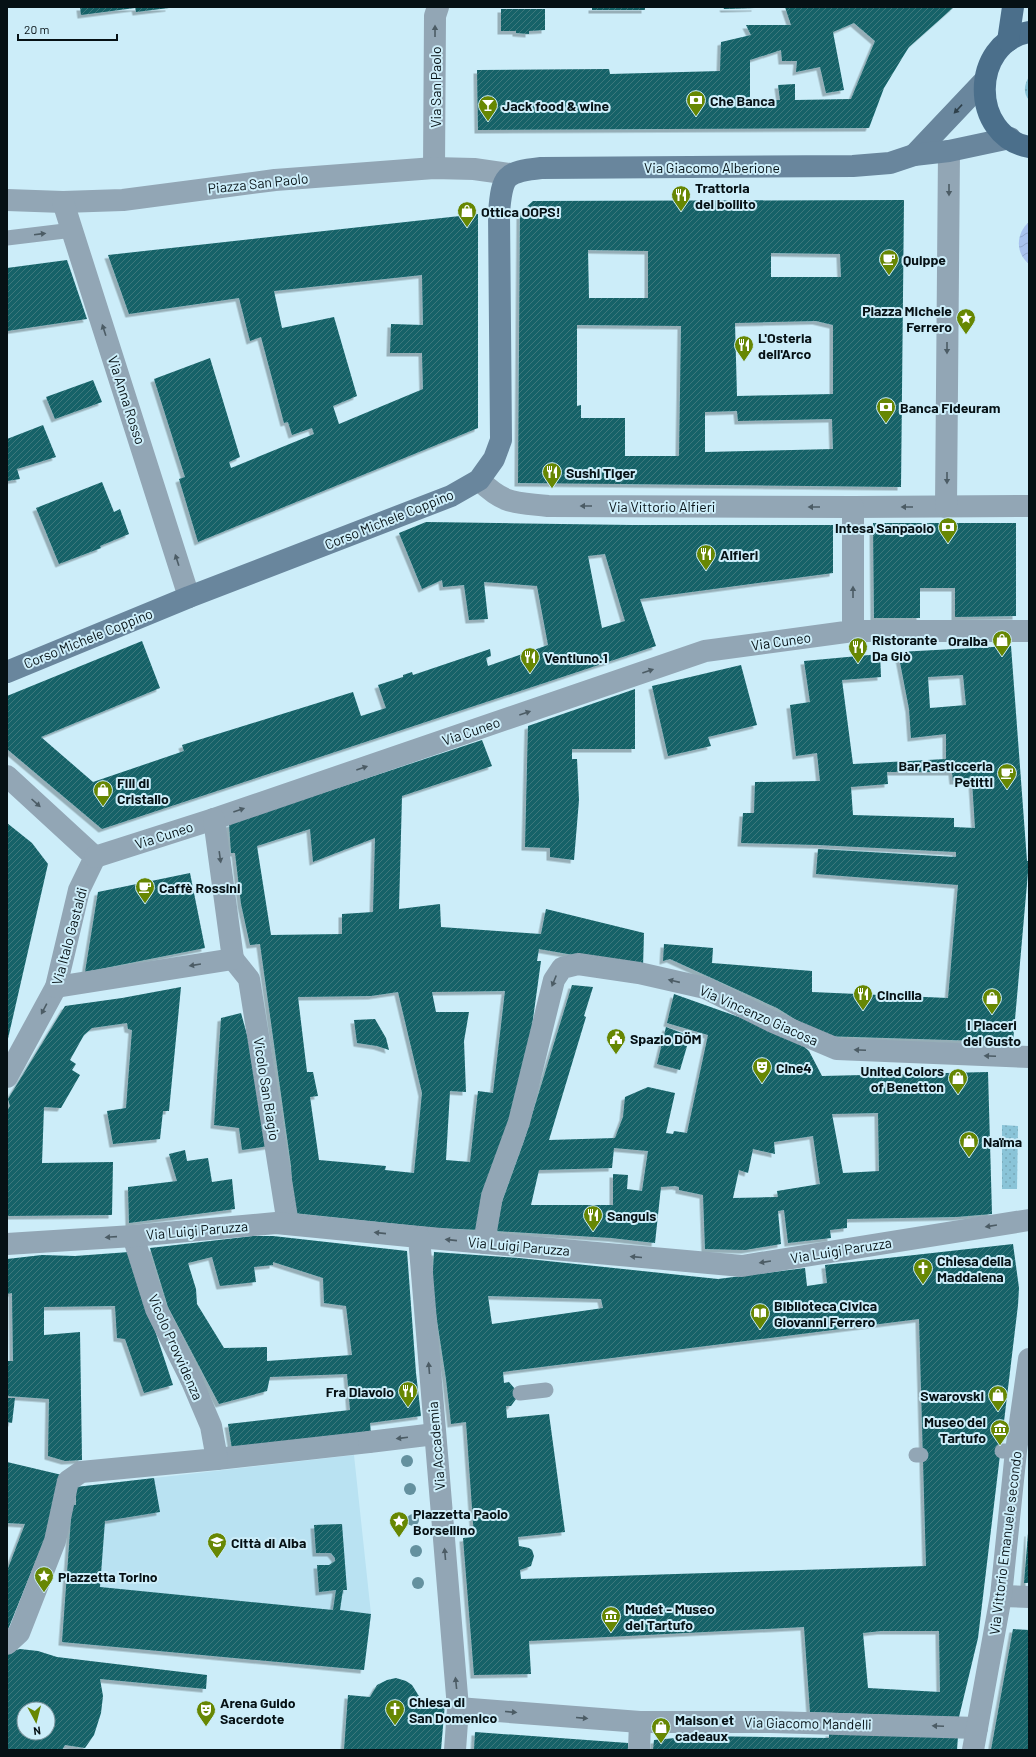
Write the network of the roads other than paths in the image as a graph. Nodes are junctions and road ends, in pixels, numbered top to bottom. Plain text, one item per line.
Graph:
1 (438, 7) edge
2 (1013, 7) edge
3 (1029, 32) edge
4 (1008, 41) junction
5 (985, 80) junction
6 (1019, 142) edge
7 (949, 151) junction
8 (914, 155) junction
9 (434, 168) junction
10 (510, 174) junction
11 (7, 200) edge
12 (63, 202) junction
13 (73, 230) junction
14 (7, 238) edge
15 (479, 480) junction
16 (1029, 506) edge
17 (852, 507) junction
18 (946, 507) junction
19 (189, 597) junction
20 (853, 631) junction
21 (1029, 631) edge
22 (7, 672) edge
23 (7, 776) edge
24 (214, 819) junction
25 (95, 857) junction
26 (233, 959) junction
27 (56, 987) junction
28 (1029, 1057) edge
29 (7, 1077) edge
30 (1029, 1220) edge
31 (288, 1224) junction
32 (133, 1236) junction
33 (419, 1237) junction
34 (484, 1243) junction
35 (7, 1244) edge
36 (1029, 1359) edge
37 (546, 1390) dead end
38 (520, 1393) dead end
39 (435, 1434) junction
40 (217, 1459) junction
41 (1001, 1596) junction
42 (1029, 1597) edge
43 (7, 1644) edge
44 (458, 1708) junction
45 (640, 1722) junction
46 (977, 1728) junction
47 (455, 1750) edge
48 (639, 1750) edge
49 (973, 1750) edge

9 -> 1 street, Via San Paolo
2 - 4 main road
3 - 4 main road
4 - 5 main road
5 - 6 main road
5 -> 8 main road, Via Giacomo Alberione
6 - 7 main road, Via Giacomo Alberione
7 - 8 main road, Via Giacomo Alberione
7 -> 18 street
8 - 10 main road, Via Giacomo Alberione
9 - 10 street, Piazza San Paolo
9 - 12 street, Piazza San Paolo
10 - 15 main road, Corso Michele Coppino
11 - 12 street, Piazza San Paolo
12 - 13 street, Via Anna Rosso
14 -> 13 lane
19 -> 13 street, Via Anna Rosso
17 -> 15 street, Via Vittorio Alfieri
15 - 19 main road, Corso Michele Coppino
16 - 18 street
18 -> 17 street
20 -> 17 street
19 - 22 main road, Corso Michele Coppino
20 - 21 street, Via Cuneo
24 -> 20 street, Via Cuneo
23 -> 25 street
24 - 25 street, Via Cuneo
24 -> 26 street
25 - 27 street, Via Italo Gastaldi
26 -> 27 street
26 - 31 street, Vicolo San Biagio
27 -> 29 street, Via Italo Gastaldi
28 -> 34 street, Via Vincenzo Giacosa
30 -> 34 street, Via Luigi Paruzza
31 - 32 street, Via Luigi Paruzza
33 -> 31 street, Via Luigi Paruzza
32 -> 35 street, Via Luigi Paruzza
32 - 40 street, Vicolo Provvidenza
34 -> 33 street, Via Luigi Paruzza
39 -> 33 street, Via Accademia
36 - 41 street, Via Vittorio Emanuele secondo
37 - 38 lane
39 -> 40 street
44 -> 39 street, Via Accademia
40 - 43 street
41 - 42 street
41 - 46 street, Via Vittorio Emanuele secondo
44 -> 45 street, Via Giacomo Mandelli
44 - 47 street, Via Accademia
46 -> 45 street, Via Giacomo Mandelli
45 - 48 street
46 - 49 street, Via Vittorio Emanuele secondo

